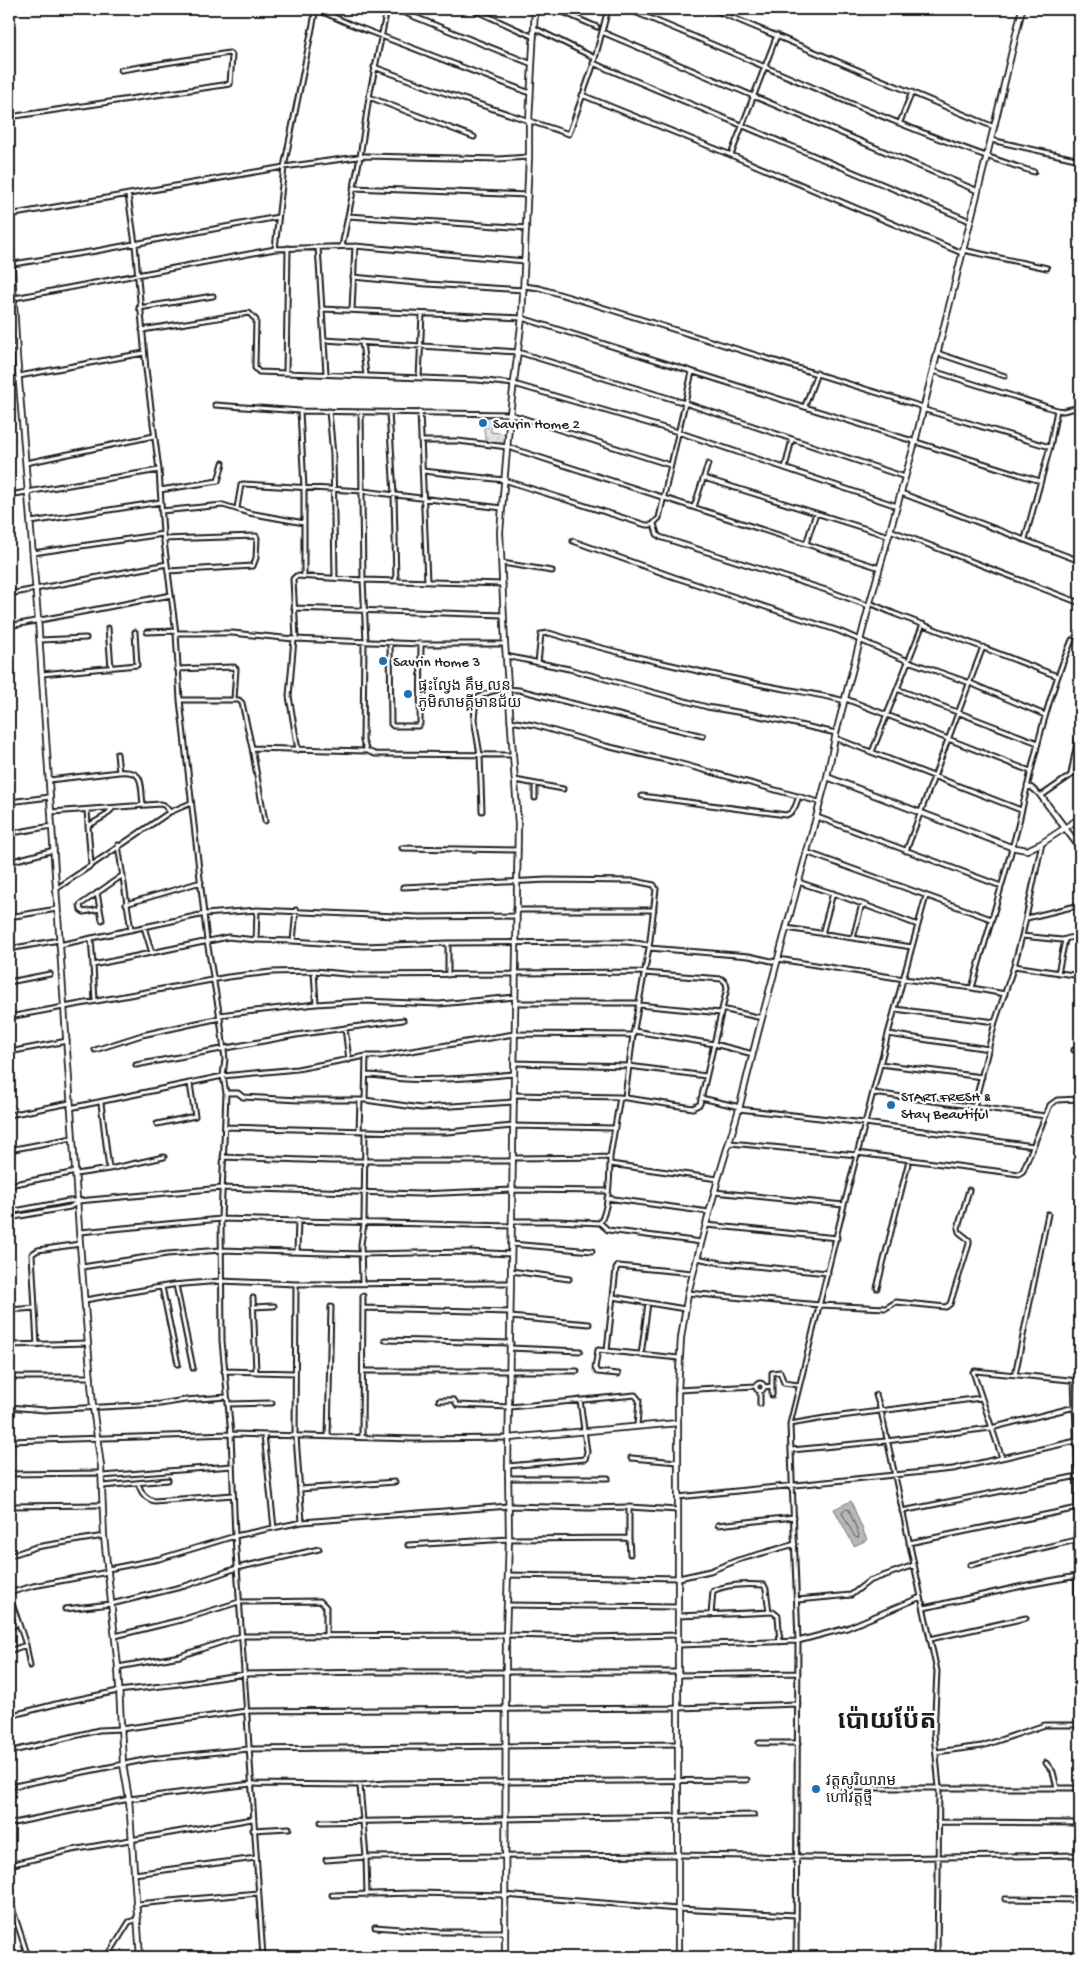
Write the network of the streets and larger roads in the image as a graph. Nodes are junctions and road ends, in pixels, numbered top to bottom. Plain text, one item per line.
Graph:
1 (316, 9) edge
2 (388, 9) edge
3 (395, 9) edge
4 (472, 9) edge
5 (535, 9) edge
6 (556, 9) edge
7 (608, 9) edge
8 (627, 9) edge
9 (712, 9) edge
10 (1022, 9) edge
11 (597, 27) dead end
12 (534, 28) junction
13 (602, 32) junction
14 (777, 35) junction
15 (381, 36) junction
16 (534, 37) junction
17 (595, 58) junction
18 (593, 63) junction
19 (532, 64) junction
20 (765, 66) junction
21 (374, 67) junction
22 (121, 70) dead end
23 (912, 92) junction
24 (530, 93) junction
25 (582, 95) junction
26 (369, 97) junction
27 (753, 97) junction
28 (9, 117) edge
29 (529, 121) junction
30 (900, 122) junction
31 (742, 126) junction
32 (994, 127) junction
33 (474, 137) dead end
34 (991, 140) junction
35 (731, 155) junction
36 (360, 157) junction
37 (529, 157) junction
38 (987, 157) junction
39 (1080, 160) edge
40 (284, 167) junction
41 (1034, 172) dead end
42 (353, 188) junction
43 (978, 191) junction
44 (128, 195) junction
45 (528, 196) junction
46 (9, 215) edge
47 (348, 216) junction
48 (278, 217) junction
49 (970, 221) junction
50 (526, 228) junction
51 (134, 244) junction
52 (342, 246) junction
53 (355, 246) junction
54 (318, 247) junction
55 (288, 248) junction
56 (274, 249) junction
57 (962, 251) junction
58 (525, 261) junction
59 (12, 267) edge
60 (1047, 268) dead end
61 (137, 275) junction
62 (353, 277) junction
63 (524, 288) junction
64 (213, 296) dead end
65 (11, 298) edge
66 (139, 308) junction
67 (322, 309) junction
68 (352, 310) junction
69 (422, 315) junction
70 (522, 318) junction
71 (142, 330) junction
72 (324, 340) junction
73 (362, 342) junction
74 (420, 345) junction
75 (16, 347) junction
76 (9, 348) edge
77 (518, 352) junction
78 (144, 353) junction
79 (937, 353) junction
80 (932, 371) junction
81 (286, 372) junction
82 (692, 372) junction
83 (326, 373) junction
84 (817, 373) junction
85 (366, 375) junction
86 (19, 376) junction
87 (1005, 376) dead end
88 (419, 377) junction
89 (514, 384) junction
90 (685, 403) junction
91 (214, 405) dead end
92 (805, 406) junction
93 (1080, 407) edge
94 (923, 408) junction
95 (1057, 410) junction
96 (300, 411) junction
97 (329, 411) junction
98 (361, 412) junction
99 (389, 412) junction
100 (420, 412) junction
101 (510, 414) junction
102 (678, 432) junction
103 (154, 436) junction
104 (792, 439) junction
105 (422, 441) junction
106 (915, 442) junction
107 (508, 447) junction
108 (1050, 448) junction
109 (26, 463) junction
110 (223, 464) dead end
111 (708, 464) dead end
112 (670, 465) junction
113 (785, 468) junction
114 (159, 470) junction
115 (423, 470) junction
116 (905, 477) junction
117 (704, 478) junction
118 (504, 480) junction
119 (1040, 481) junction
120 (304, 488) junction
121 (334, 489) junction
122 (160, 490) junction
123 (363, 491) junction
124 (29, 492) junction
125 (901, 493) junction
126 (394, 494) junction
127 (9, 495) edge
128 (663, 497) junction
129 (425, 498) junction
130 (161, 502) junction
131 (897, 506) junction
132 (694, 507) junction
133 (237, 508) junction
134 (503, 508) junction
135 (161, 512) junction
136 (816, 513) junction
137 (30, 522) junction
138 (304, 522) junction
139 (654, 524) junction
140 (890, 530) junction
141 (163, 534) junction
142 (889, 536) junction
143 (164, 539) junction
144 (1025, 539) junction
145 (572, 541) dead end
146 (806, 544) junction
147 (32, 553) junction
148 (1080, 561) edge
149 (502, 563) junction
150 (167, 564) junction
151 (880, 568) junction
152 (168, 571) junction
153 (552, 571) dead end
154 (304, 576) junction
155 (335, 578) junction
156 (363, 580) junction
157 (396, 581) junction
158 (427, 582) junction
159 (503, 584) junction
160 (36, 588) junction
161 (9, 594) edge
162 (171, 596) junction
163 (1080, 603) edge
164 (869, 604) junction
165 (294, 608) junction
166 (364, 610) junction
167 (504, 615) junction
168 (38, 619) junction
169 (923, 624) junction
170 (9, 626) edge
171 (108, 628) dead end
172 (135, 632) dead end
173 (147, 632) dead end
174 (175, 632) junction
175 (86, 638) dead end
176 (295, 638) junction
177 (40, 640) junction
178 (861, 640) junction
179 (1072, 640) dead end
180 (365, 641) junction
181 (390, 642) junction
182 (421, 644) junction
183 (505, 644) junction
184 (983, 647) junction
185 (506, 656) junction
186 (908, 660) junction
187 (538, 663) junction
188 (111, 668) junction
189 (177, 669) junction
190 (42, 674) junction
191 (1056, 676) junction
192 (970, 683) junction
193 (509, 689) junction
194 (897, 689) junction
195 (234, 699) junction
196 (180, 700) junction
197 (845, 700) junction
198 (958, 714) junction
199 (1046, 715) junction
200 (887, 716) junction
201 (510, 721) junction
202 (1080, 728) edge
203 (703, 736) dead end
204 (836, 736) junction
205 (948, 739) junction
206 (1038, 743) junction
207 (252, 748) junction
208 (298, 750) junction
209 (367, 751) junction
210 (872, 752) junction
211 (116, 754) dead end
212 (480, 755) junction
213 (513, 755) junction
214 (1080, 769) edge
215 (1030, 771) junction
216 (119, 772) junction
217 (1071, 775) junction
218 (827, 777) junction
219 (934, 777) junction
220 (49, 780) junction
221 (514, 780) junction
222 (535, 784) junction
223 (1027, 786) junction
224 (563, 789) dead end
225 (642, 796) dead end
226 (799, 796) junction
227 (1041, 796) junction
228 (50, 797) junction
229 (535, 798) dead end
230 (9, 802) edge
231 (819, 802) junction
232 (191, 803) junction
233 (143, 804) junction
234 (112, 809) junction
235 (87, 810) junction
236 (1021, 810) junction
237 (51, 812) junction
238 (170, 812) junction
239 (482, 812) dead end
240 (921, 813) junction
241 (815, 816) junction
242 (1080, 818) edge
243 (266, 821) dead end
244 (52, 826) junction
245 (88, 826) junction
246 (1065, 828) junction
247 (18, 832) dead end
248 (1042, 843) junction
249 (118, 845) junction
250 (1011, 847) junction
251 (402, 848) dead end
252 (1080, 848) edge
253 (54, 850) junction
254 (518, 850) junction
255 (906, 851) junction
256 (805, 852) junction
257 (9, 862) edge
258 (91, 864) junction
259 (123, 875) junction
260 (517, 881) junction
261 (201, 882) junction
262 (798, 882) junction
263 (1001, 886) junction
264 (403, 887) dead end
265 (56, 889) junction
266 (97, 893) junction
267 (833, 894) junction
268 (926, 896) junction
269 (126, 904) junction
270 (862, 904) junction
271 (1080, 905) edge
272 (57, 908) junction
273 (100, 909) junction
274 (257, 910) junction
275 (296, 910) junction
276 (654, 910) junction
277 (516, 913) junction
278 (205, 914) junction
279 (9, 917) edge
280 (1026, 918) junction
281 (992, 919) junction
282 (102, 920) dead end
283 (918, 925) junction
284 (144, 927) junction
285 (786, 928) junction
286 (130, 930) junction
287 (822, 934) junction
288 (1080, 935) edge
289 (1022, 936) junction
290 (91, 938) junction
291 (853, 938) junction
292 (256, 940) junction
293 (1065, 940) junction
294 (207, 941) junction
295 (293, 941) junction
296 (59, 942) junction
297 (516, 942) junction
298 (448, 943) junction
299 (912, 946) junction
300 (649, 947) junction
301 (9, 949) edge
302 (152, 953) junction
303 (777, 961) junction
304 (93, 965) junction
305 (1014, 966) junction
306 (314, 971) junction
307 (644, 973) junction
308 (1058, 973) junction
309 (50, 974) dead end
310 (515, 974) junction
311 (448, 975) junction
312 (1080, 976) edge
313 (904, 979) junction
314 (214, 980) junction
315 (9, 982) edge
316 (972, 988) junction
317 (1005, 994) junction
318 (515, 998) junction
319 (95, 1002) junction
320 (515, 1003) junction
321 (316, 1004) junction
322 (639, 1004) junction
323 (65, 1006) junction
324 (895, 1008) junction
325 (722, 1011) junction
326 (220, 1016) junction
327 (9, 1017) edge
328 (762, 1018) junction
329 (403, 1020) dead end
330 (995, 1022) junction
331 (345, 1028) junction
332 (633, 1033) junction
333 (514, 1034) junction
334 (888, 1034) junction
335 (67, 1041) junction
336 (714, 1044) junction
337 (223, 1048) junction
338 (989, 1049) junction
339 (95, 1050) dead end
340 (1074, 1050) dead end
341 (1080, 1050) edge
342 (9, 1052) edge
343 (753, 1054) junction
344 (366, 1056) junction
345 (349, 1060) junction
346 (514, 1063) junction
347 (880, 1064) junction
348 (136, 1065) dead end
349 (630, 1066) junction
350 (514, 1074) junction
351 (366, 1075) junction
352 (224, 1076) junction
353 (706, 1076) junction
354 (982, 1077) junction
355 (190, 1084) junction
356 (873, 1092) junction
357 (226, 1093) junction
358 (513, 1095) junction
359 (620, 1097) junction
360 (625, 1098) junction
361 (701, 1098) junction
362 (1080, 1099) edge
363 (360, 1100) junction
364 (365, 1100) junction
365 (514, 1102) junction
366 (101, 1103) junction
367 (70, 1106) junction
368 (974, 1107) junction
369 (740, 1108) junction
370 (9, 1115) edge
371 (1044, 1116) junction
372 (865, 1123) junction
373 (157, 1124) dead end
374 (513, 1126) junction
375 (225, 1127) junction
376 (614, 1128) junction
377 (359, 1131) junction
378 (364, 1131) junction
379 (73, 1138) junction
380 (730, 1143) junction
381 (1033, 1146) junction
382 (9, 1150) edge
383 (857, 1154) junction
384 (164, 1157) dead end
385 (223, 1157) junction
386 (610, 1157) junction
387 (513, 1160) junction
388 (909, 1160) junction
389 (364, 1161) junction
390 (610, 1164) junction
391 (109, 1169) junction
392 (76, 1173) junction
393 (718, 1178) junction
394 (9, 1185) edge
395 (222, 1188) junction
396 (513, 1190) junction
397 (969, 1190) dead end
398 (608, 1191) junction
399 (364, 1192) junction
400 (714, 1192) junction
401 (607, 1198) junction
402 (78, 1201) junction
403 (844, 1205) junction
404 (9, 1212) edge
405 (709, 1212) junction
406 (1048, 1214) dead end
407 (9, 1218) edge
408 (221, 1219) junction
409 (298, 1220) junction
410 (600, 1223) junction
411 (364, 1224) junction
412 (512, 1224) junction
413 (706, 1225) junction
414 (80, 1232) junction
415 (837, 1238) junction
416 (701, 1242) junction
417 (80, 1244) junction
418 (511, 1244) junction
419 (221, 1250) junction
420 (592, 1251) dead end
421 (297, 1252) junction
422 (362, 1254) junction
423 (511, 1254) junction
424 (697, 1258) junction
425 (82, 1267) junction
426 (511, 1271) junction
427 (693, 1273) junction
428 (828, 1273) junction
429 (569, 1279) dead end
430 (221, 1281) junction
431 (362, 1283) junction
432 (510, 1283) junction
433 (296, 1284) junction
434 (176, 1285) junction
435 (162, 1287) junction
436 (877, 1288) dead end
437 (688, 1293) junction
438 (363, 1296) dead end
439 (613, 1297) junction
440 (253, 1298) dead end
441 (85, 1300) junction
442 (648, 1303) junction
443 (820, 1304) junction
444 (274, 1306) dead end
445 (253, 1307) junction
446 (331, 1307) dead end
447 (35, 1308) junction
448 (363, 1308) junction
449 (684, 1309) junction
450 (9, 1310) edge
451 (510, 1315) junction
452 (589, 1324) dead end
453 (385, 1340) dead end
454 (88, 1343) junction
455 (9, 1345) edge
456 (37, 1345) junction
457 (510, 1345) junction
458 (607, 1350) junction
459 (580, 1351) dead end
460 (641, 1355) junction
461 (680, 1358) junction
462 (178, 1364) dead end
463 (193, 1368) dead end
464 (224, 1371) junction
465 (364, 1371) junction
466 (577, 1371) dead end
467 (256, 1372) junction
468 (509, 1372) junction
469 (294, 1373) junction
470 (618, 1374) dead end
471 (1015, 1375) junction
472 (92, 1377) junction
473 (9, 1378) edge
474 (1074, 1382) junction
475 (1080, 1382) edge
476 (798, 1385) junction
477 (756, 1386) junction
478 (772, 1386) junction
479 (764, 1387) junction
480 (678, 1390) junction
481 (760, 1391) junction
482 (772, 1395) dead end
483 (876, 1395) dead end
484 (227, 1397) junction
485 (981, 1398) junction
486 (439, 1400) dead end
487 (580, 1400) junction
488 (272, 1403) dead end
489 (228, 1404) junction
490 (760, 1404) dead end
491 (9, 1407) edge
492 (93, 1407) junction
493 (510, 1407) junction
494 (1074, 1408) junction
495 (881, 1411) junction
496 (678, 1423) junction
497 (790, 1424) junction
498 (637, 1426) junction
499 (991, 1428) junction
500 (584, 1431) junction
501 (231, 1434) junction
502 (264, 1435) junction
503 (296, 1435) junction
504 (328, 1436) junction
505 (97, 1438) junction
506 (362, 1438) junction
507 (509, 1438) junction
508 (9, 1440) edge
509 (886, 1442) junction
510 (1076, 1442) junction
511 (792, 1450) junction
512 (631, 1458) dead end
513 (1002, 1458) junction
514 (678, 1462) junction
515 (232, 1466) junction
516 (508, 1466) junction
517 (9, 1474) edge
518 (894, 1474) junction
519 (102, 1475) junction
520 (1078, 1476) junction
521 (508, 1478) junction
522 (608, 1478) dead end
523 (168, 1480) dead end
524 (396, 1482) dead end
525 (138, 1483) junction
526 (103, 1486) junction
527 (792, 1486) junction
528 (300, 1489) junction
529 (233, 1495) junction
530 (678, 1497) junction
531 (1079, 1500) edge
532 (102, 1505) junction
533 (9, 1506) edge
534 (509, 1506) junction
535 (629, 1507) junction
536 (1078, 1508) junction
537 (678, 1510) junction
538 (902, 1511) junction
539 (794, 1517) junction
540 (302, 1522) junction
541 (718, 1525) dead end
542 (274, 1528) junction
543 (104, 1536) junction
544 (235, 1536) junction
545 (629, 1538) junction
546 (509, 1539) junction
547 (1076, 1540) junction
548 (909, 1543) junction
549 (408, 1544) dead end
550 (795, 1544) junction
551 (319, 1549) dead end
552 (630, 1554) dead end
553 (9, 1556) edge
554 (914, 1565) junction
555 (970, 1565) dead end
556 (237, 1568) junction
557 (108, 1571) junction
558 (508, 1575) junction
559 (1077, 1576) junction
560 (679, 1578) junction
561 (9, 1594) edge
562 (921, 1598) junction
563 (797, 1600) junction
564 (239, 1602) junction
565 (110, 1604) junction
566 (507, 1605) junction
567 (678, 1607) junction
568 (924, 1608) junction
569 (65, 1609) dead end
570 (769, 1612) junction
571 (712, 1615) junction
572 (678, 1616) junction
573 (1026, 1618) dead end
574 (18, 1621) junction
575 (9, 1628) edge
576 (506, 1635) junction
577 (678, 1635) junction
578 (114, 1636) junction
579 (241, 1636) junction
580 (326, 1636) junction
581 (930, 1639) junction
582 (798, 1641) junction
583 (780, 1642) junction
584 (26, 1645) junction
585 (678, 1645) junction
586 (9, 1651) edge
587 (30, 1666) dead end
588 (118, 1668) junction
589 (506, 1671) junction
590 (798, 1673) junction
591 (244, 1674) junction
592 (678, 1674) junction
593 (118, 1691) junction
594 (798, 1704) junction
595 (678, 1708) junction
596 (506, 1709) junction
597 (246, 1711) junction
598 (9, 1716) edge
599 (1080, 1718) edge
600 (1080, 1725) edge
601 (121, 1728) junction
602 (798, 1743) junction
603 (678, 1744) junction
604 (759, 1744) dead end
605 (506, 1746) junction
606 (248, 1749) junction
607 (9, 1752) edge
608 (936, 1752) junction
609 (1046, 1763) dead end
610 (123, 1764) junction
611 (678, 1780) junction
612 (747, 1780) dead end
613 (507, 1782) junction
614 (251, 1784) junction
615 (837, 1784) dead end
616 (360, 1785) junction
617 (9, 1787) edge
618 (939, 1788) junction
619 (1057, 1788) junction
620 (1080, 1788) edge
621 (129, 1799) junction
622 (754, 1815) dead end
623 (678, 1817) junction
624 (252, 1819) junction
625 (507, 1820) junction
626 (321, 1822) dead end
627 (364, 1822) junction
628 (938, 1822) junction
629 (9, 1824) edge
630 (1080, 1824) edge
631 (289, 1828) dead end
632 (253, 1830) junction
633 (131, 1839) junction
634 (678, 1855) junction
635 (1080, 1855) edge
636 (506, 1856) junction
637 (798, 1856) junction
638 (366, 1857) junction
639 (938, 1857) junction
640 (256, 1858) junction
641 (326, 1860) dead end
642 (9, 1866) edge
643 (134, 1874) junction
644 (258, 1893) junction
645 (332, 1895) dead end
646 (367, 1895) junction
647 (504, 1895) junction
648 (9, 1898) edge
649 (1005, 1899) dead end
650 (1080, 1900) edge
651 (136, 1904) junction
652 (678, 1910) junction
653 (796, 1915) junction
654 (138, 1919) junction
655 (375, 1927) dead end
656 (505, 1932) junction
657 (28, 1957) edge
658 (104, 1957) edge
659 (140, 1957) edge
660 (263, 1957) edge
661 (505, 1957) edge
662 (678, 1957) edge
663 (796, 1957) edge
664 (937, 1957) edge

1 - 15 street
1 - 40 street
2 - 15 street
3 - 19 street
4 - 16 street
5 - 12 street
6 - 11 street
7 - 13 street
8 - 20 street
9 - 14 street
10 - 32 street
12 - 16 street
12 - 17 street
13 - 17 street
13 - 27 street
14 - 20 street
14 - 23 street
15 - 21 street
15 - 24 street
16 - 19 street
17 - 18 street
18 - 25 street
18 - 31 street
19 - 24 street
20 - 27 street
20 - 30 street
21 - 26 street
21 - 29 street
22 - 28 street
23 - 30 street
23 - 32 street
24 - 29 street
25 - 29 street
25 - 35 street
26 - 33 street
26 - 36 street
27 - 31 street
27 - 43 street
29 - 37 street
30 - 38 street
31 - 35 street
31 - 49 street
32 - 34 street
34 - 38 street
34 - 39 street
35 - 57 street
36 - 37 street
36 - 40 street
36 - 42 street
37 - 45 street
38 - 41 street
38 - 43 street
40 - 44 street
40 - 48 street
42 - 45 street
42 - 47 street
43 - 49 street
44 - 46 street
44 - 51 street
45 - 50 street
46 - 59 street
47 - 50 street
47 - 52 street
48 - 51 street
48 - 56 street
49 - 57 street
50 - 58 street
51 - 59 street
51 - 61 street
52 - 53 street
52 - 54 street
53 - 58 street
53 - 62 street
54 - 55 street
54 - 67 street
55 - 56 street
55 - 81 street
56 - 61 street
57 - 60 street
57 - 79 street
58 - 63 street
59 - 65 street
61 - 65 street
61 - 66 street
62 - 63 street
62 - 68 street
63 - 70 street
63 - 84 street
64 - 66 street
65 - 75 street
66 - 71 street
67 - 68 street
67 - 72 street
68 - 69 street
69 - 70 street
69 - 74 street
70 - 77 street
70 - 82 street
71 - 78 street
71 - 81 street
72 - 73 street
72 - 83 street
73 - 74 street
73 - 85 street
74 - 77 street
74 - 88 street
75 - 76 street
75 - 86 street
77 - 89 street
77 - 90 street
78 - 86 street
78 - 103 street
79 - 80 street
79 - 87 street
80 - 94 street
80 - 95 street
81 - 83 street
82 - 90 street
82 - 92 street
83 - 85 street
84 - 92 street
84 - 94 street
85 - 88 street
86 - 109 street
88 - 89 street
89 - 101 street
89 - 102 street
90 - 102 street
90 - 104 street
91 - 96 street
92 - 106 street
93 - 95 street
94 - 106 street
94 - 108 street
95 - 108 street
96 - 97 street
96 - 120 street
97 - 98 street
97 - 121 street
98 - 99 street
98 - 123 street
99 - 100 street
99 - 126 street
100 - 101 street
100 - 105 street
101 - 107 street
101 - 112 street
102 - 112 street
102 - 113 street
103 - 109 street
103 - 114 street
104 - 113 street
104 - 116 street
105 - 107 street
105 - 115 street
106 - 116 street
106 - 119 street
107 - 118 street
107 - 128 street
108 - 119 street
109 - 124 street
110 - 122 street
111 - 117 street
112 - 128 street
113 - 131 street
114 - 122 street
114 - 124 street
115 - 118 street
115 - 129 street
116 - 125 street
117 - 132 street
117 - 136 street
118 - 134 street
118 - 139 street
119 - 144 street
120 - 121 street
120 - 133 street
120 - 138 street
121 - 123 street
121 - 155 street
122 - 130 street
123 - 126 street
123 - 156 street
124 - 127 street
124 - 137 street
125 - 131 street
125 - 144 street
126 - 129 street
126 - 157 street
128 - 132 street
128 - 139 street
129 - 134 street
129 - 158 street
130 - 135 street
130 - 137 street
131 - 140 street
132 - 146 street
133 - 135 street
133 - 138 street
134 - 149 street
135 - 141 street
136 - 142 street
136 - 146 street
137 - 147 street
138 - 154 street
139 - 164 street
140 - 142 street
140 - 163 street
141 - 143 street
141 - 147 street
142 - 151 street
143 - 150 street
143 - 152 street
144 - 148 street
145 - 178 street
146 - 151 street
147 - 160 street
149 - 153 street
149 - 159 street
150 - 152 street
150 - 160 street
151 - 164 street
152 - 162 street
154 - 155 street
154 - 165 street
155 - 156 street
156 - 157 street
156 - 166 street
157 - 158 street
158 - 159 street
159 - 167 street
160 - 161 street
160 - 168 street
162 - 168 street
162 - 174 street
164 - 169 street
164 - 178 street
165 - 166 street
165 - 176 street
166 - 167 street
166 - 180 street
167 - 183 street
168 - 170 street
168 - 177 street
169 - 184 street
169 - 186 street
171 - 188 street
172 - 188 street
173 - 174 street
174 - 176 street
174 - 189 street
175 - 177 street
176 - 180 street
176 - 208 street
177 - 190 street
178 - 186 street
178 - 197 street
179 - 191 street
180 - 181 street
180 - 209 street
181 - 182 street
181 - 182 street
182 - 183 street
183 - 185 street
184 - 191 street
184 - 192 street
185 - 187 street
185 - 193 street
186 - 192 street
186 - 194 street
187 - 197 street
187 - 204 street
188 - 190 street
189 - 195 street
189 - 196 street
190 - 220 street
191 - 199 street
192 - 198 street
192 - 199 street
193 - 201 street
193 - 203 street
193 - 212 street
194 - 198 street
194 - 200 street
195 - 196 street
195 - 207 street
196 - 232 street
197 - 200 street
197 - 204 street
198 - 205 street
198 - 206 street
199 - 206 street
200 - 205 street
200 - 210 street
201 - 213 street
201 - 226 street
202 - 217 street
204 - 210 street
204 - 218 street
205 - 215 street
205 - 219 street
206 - 215 street
207 - 208 street
207 - 243 street
208 - 209 street
209 - 212 street
210 - 219 street
211 - 216 street
212 - 213 street
212 - 239 street
213 - 221 street
214 - 217 street
215 - 223 street
216 - 220 street
216 - 233 street
217 - 227 street
218 - 231 street
218 - 240 street
219 - 236 street
219 - 240 street
220 - 228 street
221 - 222 street
221 - 254 street
222 - 224 street
222 - 229 street
223 - 227 street
223 - 236 street
225 - 226 street
226 - 231 street
227 - 246 street
228 - 230 street
228 - 237 street
231 - 241 street
232 - 238 street
232 - 261 street
233 - 234 street
233 - 238 street
234 - 235 street
234 - 245 street
235 - 237 street
235 - 245 street
236 - 250 street
237 - 244 street
238 - 249 street
240 - 250 street
240 - 255 street
241 - 255 street
241 - 256 street
242 - 246 street
244 - 247 street
244 - 253 street
245 - 258 street
246 - 248 street
246 - 252 street
248 - 250 street
248 - 280 street
249 - 258 street
249 - 259 street
250 - 263 street
251 - 254 street
253 - 257 street
253 - 265 street
254 - 260 street
255 - 263 street
256 - 262 street
256 - 268 street
258 - 265 street
259 - 266 street
259 - 269 street
260 - 264 street
260 - 276 street
260 - 277 street
261 - 269 street
261 - 278 street
262 - 267 street
262 - 285 street
263 - 281 street
265 - 272 street
266 - 273 street
266 - 273 street
267 - 270 street
267 - 287 street
268 - 281 street
268 - 283 street
269 - 286 street
270 - 283 street
270 - 291 street
271 - 280 street
272 - 279 street
272 - 296 street
273 - 282 street
274 - 275 street
274 - 278 street
274 - 292 street
275 - 277 street
275 - 295 street
276 - 277 street
276 - 300 street
277 - 297 street
278 - 284 street
278 - 294 street
280 - 289 street
281 - 316 street
283 - 299 street
284 - 286 street
284 - 302 street
285 - 287 street
285 - 303 street
286 - 290 street
287 - 291 street
288 - 293 street
289 - 293 street
289 - 305 street
290 - 296 street
290 - 304 street
291 - 299 street
292 - 294 street
292 - 295 street
293 - 308 street
294 - 302 street
294 - 314 street
295 - 298 street
296 - 301 street
296 - 323 street
297 - 298 street
297 - 300 street
297 - 310 street
298 - 311 street
299 - 313 street
300 - 303 street
300 - 307 street
302 - 304 street
303 - 313 street
303 - 328 street
304 - 319 street
305 - 308 street
305 - 317 street
306 - 311 street
306 - 314 street
306 - 321 street
307 - 310 street
307 - 322 street
307 - 325 street
308 - 312 street
309 - 315 street
310 - 311 street
310 - 318 street
313 - 316 street
313 - 324 street
314 - 319 street
314 - 326 street
316 - 317 street
317 - 330 street
318 - 320 street
318 - 321 street
319 - 323 street
320 - 322 street
320 - 333 street
321 - 326 street
322 - 325 street
322 - 332 street
323 - 327 street
323 - 335 street
324 - 330 street
324 - 334 street
325 - 328 street
325 - 336 street
326 - 337 street
326 - 339 street
328 - 343 street
329 - 331 street
330 - 338 street
331 - 337 street
331 - 345 street
332 - 333 street
332 - 336 street
332 - 349 street
333 - 344 street
333 - 346 street
334 - 338 street
334 - 347 street
335 - 342 street
335 - 367 street
336 - 343 street
336 - 353 street
337 - 348 street
337 - 352 street
338 - 354 street
340 - 341 street
343 - 369 street
344 - 345 street
344 - 351 street
345 - 352 street
346 - 349 street
346 - 350 street
347 - 354 street
347 - 356 street
349 - 353 street
349 - 360 street
350 - 351 street
350 - 358 street
351 - 364 street
352 - 355 street
352 - 357 street
353 - 361 street
354 - 368 street
355 - 366 street
355 - 373 street
356 - 368 street
356 - 372 street
357 - 363 street
357 - 375 street
358 - 359 street
358 - 365 street
359 - 360 street
359 - 376 street
360 - 361 street
361 - 369 street
362 - 371 street
363 - 364 street
363 - 377 street
364 - 365 street
365 - 374 street
366 - 367 street
366 - 391 street
367 - 370 street
367 - 379 street
368 - 371 street
369 - 372 street
369 - 380 street
371 - 381 street
372 - 381 street
372 - 383 street
374 - 376 street
374 - 378 street
374 - 387 street
375 - 377 street
375 - 385 street
376 - 386 street
377 - 378 street
378 - 389 street
379 - 382 street
379 - 392 street
380 - 383 street
380 - 393 street
381 - 388 street
383 - 388 street
383 - 403 street
384 - 391 street
385 - 389 street
385 - 395 street
386 - 387 street
386 - 390 street
387 - 389 street
387 - 396 street
388 - 436 street
389 - 399 street
390 - 393 street
390 - 398 street
391 - 392 street
392 - 394 street
392 - 402 street
393 - 400 street
395 - 399 street
395 - 402 street
395 - 408 street
396 - 398 street
396 - 399 street
396 - 412 street
397 - 443 street
398 - 401 street
399 - 411 street
400 - 403 street
400 - 405 street
401 - 405 street
401 - 410 street
402 - 404 street
402 - 407 street
402 - 414 street
403 - 415 street
405 - 413 street
406 - 471 street
408 - 409 street
408 - 414 street
408 - 419 street
409 - 411 street
409 - 421 street
410 - 412 street
410 - 416 street
411 - 412 street
411 - 422 street
412 - 418 street
413 - 415 street
413 - 416 street
414 - 417 street
415 - 428 street
416 - 424 street
417 - 425 street
417 - 447 street
418 - 420 street
418 - 423 street
419 - 421 street
419 - 425 street
419 - 430 street
421 - 422 street
422 - 423 street
422 - 431 street
423 - 426 street
424 - 427 street
424 - 428 street
425 - 441 street
426 - 429 street
426 - 432 street
427 - 437 street
427 - 439 street
428 - 443 street
430 - 433 street
430 - 434 street
430 - 464 street
431 - 432 street
431 - 433 street
432 - 451 street
433 - 469 street
434 - 435 street
434 - 463 street
435 - 441 street
435 - 462 street
437 - 443 street
437 - 449 street
438 - 448 street
439 - 442 street
439 - 458 street
440 - 445 street
441 - 454 street
442 - 449 street
442 - 460 street
443 - 476 street
444 - 445 street
445 - 467 street
446 - 504 street
447 - 450 street
447 - 456 street
448 - 451 street
448 - 465 street
449 - 461 street
451 - 452 street
451 - 457 street
453 - 457 street
454 - 456 street
454 - 472 street
455 - 456 street
457 - 459 street
457 - 468 street
458 - 460 street
458 - 470 street
460 - 461 street
461 - 480 street
464 - 467 street
464 - 484 street
465 - 468 street
465 - 506 street
466 - 468 street
467 - 469 street
468 - 493 street
469 - 503 street
471 - 474 street
471 - 485 street
472 - 473 street
472 - 492 street
474 - 475 street
474 - 494 street
476 - 478 street
476 - 497 street
477 - 479 street
477 - 480 street
477 - 481 street
478 - 479 street
478 - 482 street
479 - 481 street
480 - 496 street
481 - 490 street
483 - 495 street
484 - 489 street
484 - 492 street
485 - 495 street
485 - 499 street
486 - 493 street
487 - 493 street
487 - 498 street
487 - 500 street
488 - 489 street
489 - 501 street
491 - 492 street
492 - 505 street
493 - 507 street
494 - 499 street
494 - 510 street
495 - 497 street
495 - 509 street
496 - 498 street
496 - 514 street
497 - 511 street
498 - 500 street
499 - 509 street
499 - 513 street
500 - 507 street
500 - 516 street
501 - 502 street
501 - 505 street
501 - 515 street
502 - 503 street
502 - 542 street
503 - 504 street
503 - 528 street
504 - 506 street
505 - 508 street
505 - 519 street
506 - 507 street
507 - 516 street
509 - 511 street
509 - 518 street
510 - 513 street
510 - 520 street
511 - 527 street
512 - 514 street
513 - 518 street
514 - 530 street
515 - 519 street
515 - 529 street
516 - 521 street
517 - 519 street
518 - 527 street
518 - 538 street
519 - 526 street
520 - 531 street
520 - 538 street
521 - 522 street
521 - 534 street
523 - 525 street
524 - 528 street
525 - 526 street
525 - 529 street
526 - 532 street
527 - 530 street
527 - 539 street
528 - 540 street
529 - 544 street
530 - 537 street
531 - 536 street
532 - 533 street
532 - 543 street
534 - 535 street
534 - 540 street
534 - 546 street
535 - 537 street
535 - 545 street
536 - 547 street
536 - 548 street
537 - 560 street
538 - 548 street
539 - 541 street
539 - 550 street
540 - 542 street
542 - 544 street
543 - 553 street
543 - 557 street
544 - 556 street
544 - 557 street
545 - 546 street
545 - 552 street
546 - 549 street
546 - 558 street
547 - 555 street
547 - 559 street
548 - 554 street
550 - 560 street
550 - 563 street
551 - 556 street
554 - 562 street
554 - 563 street
556 - 564 street
556 - 565 street
557 - 561 street
557 - 565 street
558 - 560 street
558 - 566 street
559 - 568 street
559 - 599 street
560 - 567 street
561 - 574 street
562 - 568 street
562 - 582 street
563 - 582 street
564 - 578 street
564 - 579 street
564 - 580 street
565 - 569 street
565 - 578 street
566 - 567 street
566 - 576 street
567 - 572 street
568 - 581 street
570 - 571 street
570 - 571 street
570 - 583 street
571 - 572 street
572 - 577 street
573 - 581 street
574 - 575 street
574 - 584 street
576 - 577 street
576 - 580 street
576 - 589 street
577 - 585 street
578 - 588 street
579 - 580 street
579 - 588 street
579 - 591 street
581 - 608 street
582 - 583 street
582 - 590 street
583 - 585 street
584 - 586 street
584 - 587 street
585 - 592 street
588 - 593 street
589 - 591 street
589 - 592 street
589 - 596 street
590 - 592 street
590 - 594 street
591 - 593 street
591 - 597 street
592 - 595 street
593 - 598 street
593 - 601 street
594 - 595 street
594 - 602 street
595 - 596 street
595 - 603 street
596 - 597 street
596 - 605 street
597 - 601 street
597 - 606 street
600 - 608 street
601 - 607 street
601 - 610 street
602 - 604 street
602 - 637 street
603 - 605 street
603 - 611 street
605 - 606 street
605 - 613 street
606 - 610 street
606 - 614 street
608 - 618 street
609 - 619 street
610 - 617 street
610 - 621 street
611 - 612 street
611 - 613 street
611 - 623 street
613 - 616 street
613 - 625 street
614 - 616 street
614 - 621 street
614 - 624 street
615 - 618 street
616 - 627 street
618 - 619 street
618 - 628 street
619 - 620 street
621 - 629 street
621 - 633 street
622 - 623 street
623 - 625 street
623 - 634 street
624 - 632 street
624 - 633 street
625 - 627 street
625 - 636 street
626 - 627 street
627 - 638 street
628 - 630 street
628 - 639 street
631 - 632 street
632 - 640 street
633 - 642 street
633 - 643 street
634 - 636 street
634 - 637 street
634 - 652 street
635 - 639 street
636 - 638 street
636 - 647 street
637 - 639 street
637 - 653 street
638 - 641 street
638 - 646 street
639 - 664 street
640 - 643 street
640 - 644 street
643 - 651 street
644 - 651 street
644 - 660 street
645 - 646 street
646 - 647 street
647 - 652 street
647 - 656 street
648 - 657 street
649 - 650 street
651 - 654 street
652 - 653 street
652 - 662 street
653 - 663 street
654 - 658 street
654 - 659 street
655 - 656 street
656 - 661 street

